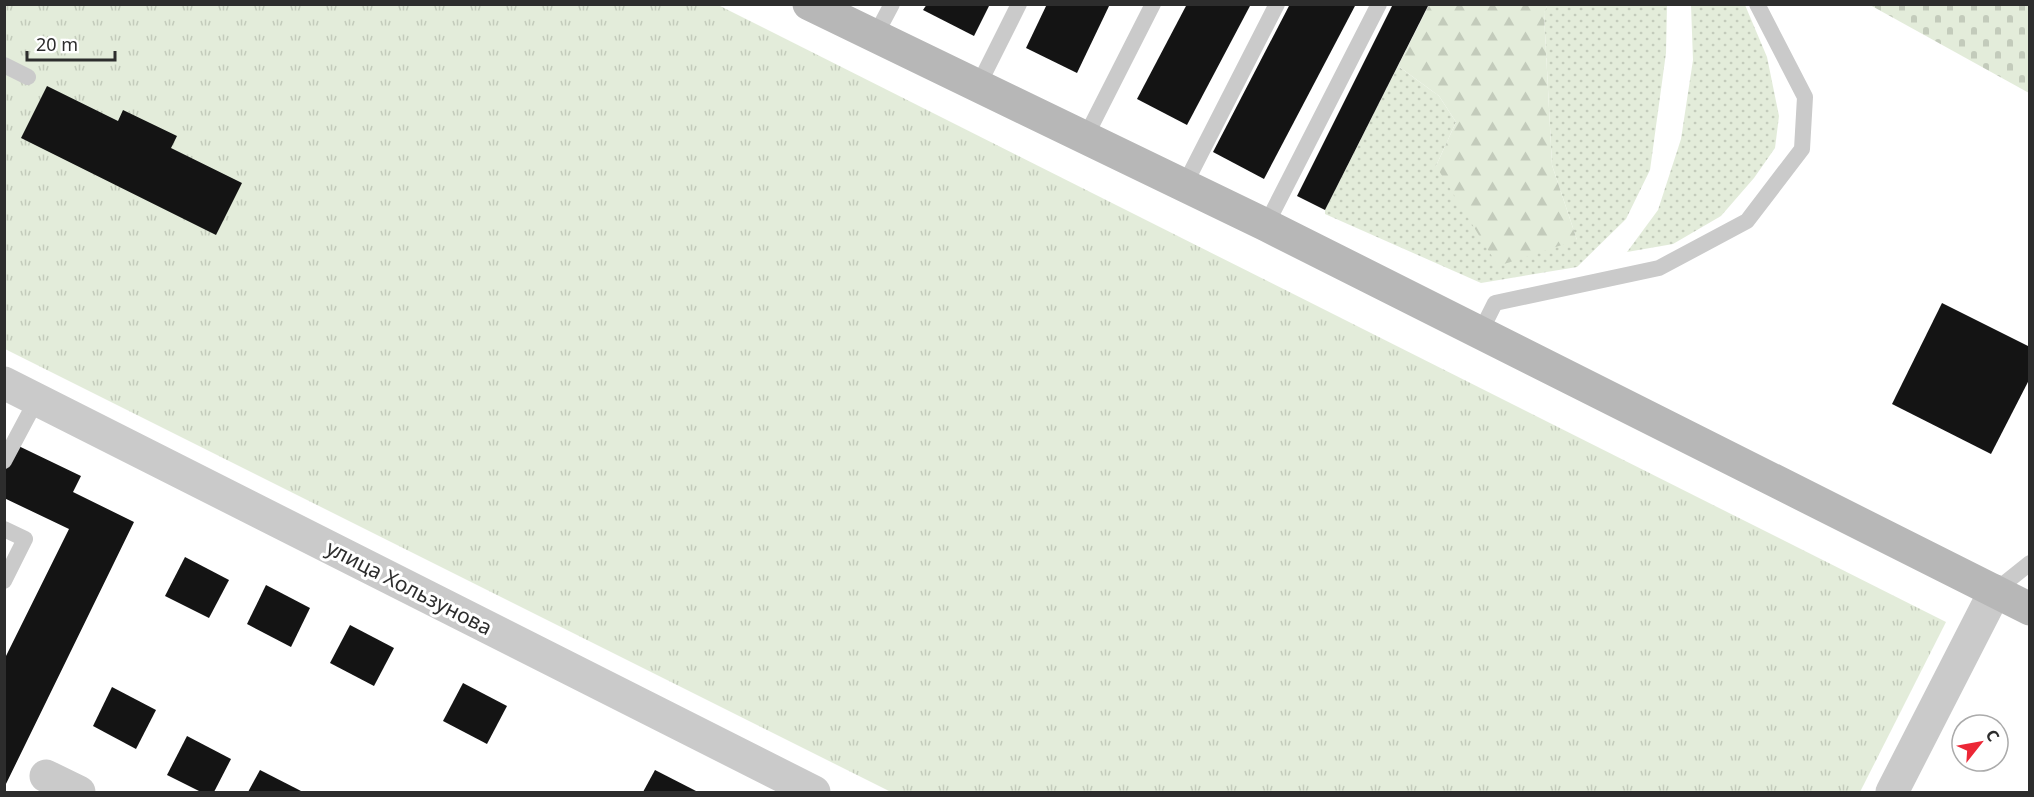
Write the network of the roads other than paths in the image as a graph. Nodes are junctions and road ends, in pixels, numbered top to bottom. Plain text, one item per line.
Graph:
1 (808, 4) edge
2 (892, 4) edge
3 (1019, 4) edge
4 (1153, 4) edge
5 (1277, 4) edge
6 (1379, 4) edge
7 (1757, 4) edge
8 (875, 36) junction
9 (4, 65) edge
10 (28, 77) dead end
11 (978, 86) junction
12 (1085, 138) junction
13 (1184, 186) junction
14 (1266, 225) junction
15 (1480, 333) junction
16 (4, 382) edge
17 (37, 399) junction
18 (4, 461) edge
19 (4, 529) edge
20 (2030, 563) edge
21 (4, 581) edge
22 (1995, 591) junction
23 (2030, 609) edge
24 (41, 784) edge
25 (79, 792) edge
26 (814, 792) edge
27 (1892, 792) edge

1 - 8 main road
2 - 8 lane
3 - 11 lane
4 - 12 lane
5 - 13 lane
6 - 14 lane
7 - 15 lane
8 - 11 main road
9 - 10 lane
11 - 12 main road
12 - 13 main road
13 - 14 main road
14 - 15 main road
15 - 22 main road
16 - 17 street, улица Хользунова
17 - 18 lane
17 - 26 street, улица Хользунова
19 - 21 lane
20 - 22 lane
22 - 23 main road
22 - 27 street
24 - 25 street

